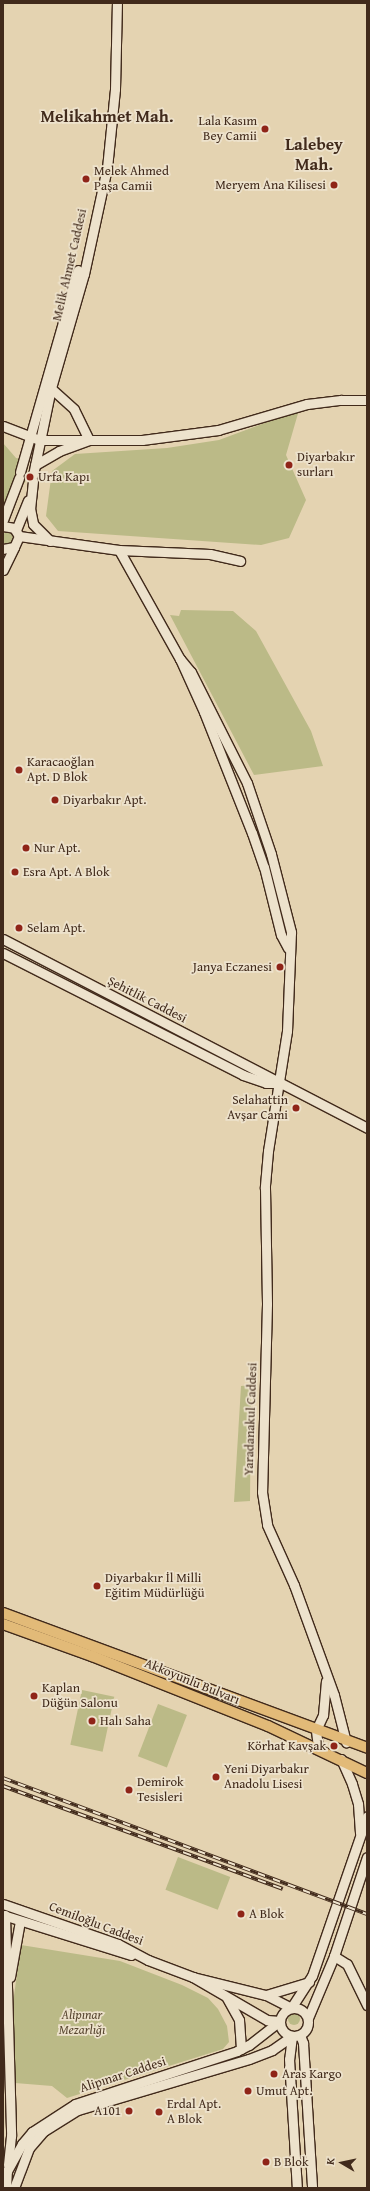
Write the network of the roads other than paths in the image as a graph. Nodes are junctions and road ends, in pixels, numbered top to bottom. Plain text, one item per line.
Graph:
1 (118, 3) edge
2 (78, 270) dead end
3 (51, 388) junction
4 (367, 400) edge
5 (3, 426) edge
6 (28, 436) junction
7 (39, 440) junction
8 (89, 440) junction
9 (35, 466) junction
10 (30, 495) junction
11 (3, 520) edge
12 (3, 526) edge
13 (17, 533) junction
14 (51, 542) junction
15 (14, 547) junction
16 (3, 549) edge
17 (119, 550) junction
18 (240, 561) dead end
19 (3, 570) edge
20 (180, 659) junction
21 (262, 828) junction
22 (252, 833) junction
23 (3, 939) edge
24 (288, 948) junction
25 (3, 953) edge
26 (279, 1083) junction
27 (367, 1128) edge
28 (3, 1613) edge
29 (3, 1624) edge
30 (326, 1676) junction
31 (316, 1730) junction
32 (346, 1742) junction
33 (318, 1747) junction
34 (367, 1748) edge
35 (341, 1759) junction
36 (367, 1773) edge
37 (367, 1816) edge
38 (360, 1836) junction
39 (367, 1857) edge
40 (3, 1904) edge
41 (4, 1915) edge
42 (20, 1921) junction
43 (334, 1956) junction
44 (148, 1960) junction
45 (193, 1977) junction
46 (309, 1982) junction
47 (7, 1992) junction
48 (266, 1995) junction
49 (227, 1998) junction
50 (367, 2005) edge
51 (291, 2008) junction
52 (308, 2018) junction
53 (280, 2021) junction
54 (296, 2035) junction
55 (240, 2049) junction
56 (19, 2170) junction
57 (7, 2171) junction
58 (6, 2188) edge
59 (14, 2188) edge
60 (297, 2188) edge
61 (312, 2188) edge

1 - 3 street, Melik Ahmet Caddesi
2 - 6 street
3 - 7 street, Melik Ahmet Caddesi
3 - 8 street
4 - 8 street
5 - 6 street
6 - 7 street
6 - 11 street
7 - 8 street
7 - 9 street, Melik Ahmet Caddesi
8 - 9 street
9 - 10 street, Melik Ahmet Caddesi
10 - 13 street
10 - 14 street
12 - 13 street
13 - 14 street
13 - 15 street
14 - 17 street
15 - 16 street
15 - 19 street
17 - 18 street
17 - 20 street
20 - 21 street
20 - 22 street
21 - 22 street
21 - 24 street
22 - 24 street
23 - 26 street, Şehitlik Caddesi
24 - 26 street, Yaradanakul Caddesi
25 - 26 street, Şehitlik Caddesi
26 - 27 street, Şehitlik Caddesi
26 - 30 street, Yaradanakul Caddesi
28 - 31 main road, Akkoyunlu Bulvarı
29 - 33 main road, Akkoyunlu Bulvarı
30 - 31 street
30 - 32 street, Yaradanakul Caddesi
31 - 32 main road, Akkoyunlu Bulvarı
31 - 33 street
32 - 34 main road, Akkoyunlu Bulvarı
33 - 35 main road, Akkoyunlu Bulvarı
35 - 36 main road, Akkoyunlu Bulvarı
35 - 38 street
37 - 38 street
38 - 46 street
39 - 43 street
40 - 44 street, Cemiloğlu Caddesi
41 - 42 street, Cemiloğlu Caddesi
41 - 47 street
42 - 44 street, Cemiloğlu Caddesi
42 - 47 street
43 - 50 street
43 - 52 street
44 - 45 street
45 - 48 street
45 - 49 street
46 - 48 street
46 - 51 street
47 - 57 street
48 - 51 street
49 - 53 street
49 - 55 street
51 - 52 street
51 - 53 street
52 - 54 street
53 - 54 street
53 - 55 street, Alipınar Caddesi
54 - 56 street, Alipınar Caddesi
54 - 60 street
54 - 61 street
55 - 57 street, Alipınar Caddesi
56 - 57 street
56 - 59 street, Alipınar Caddesi
57 - 58 street, Alipınar Caddesi

